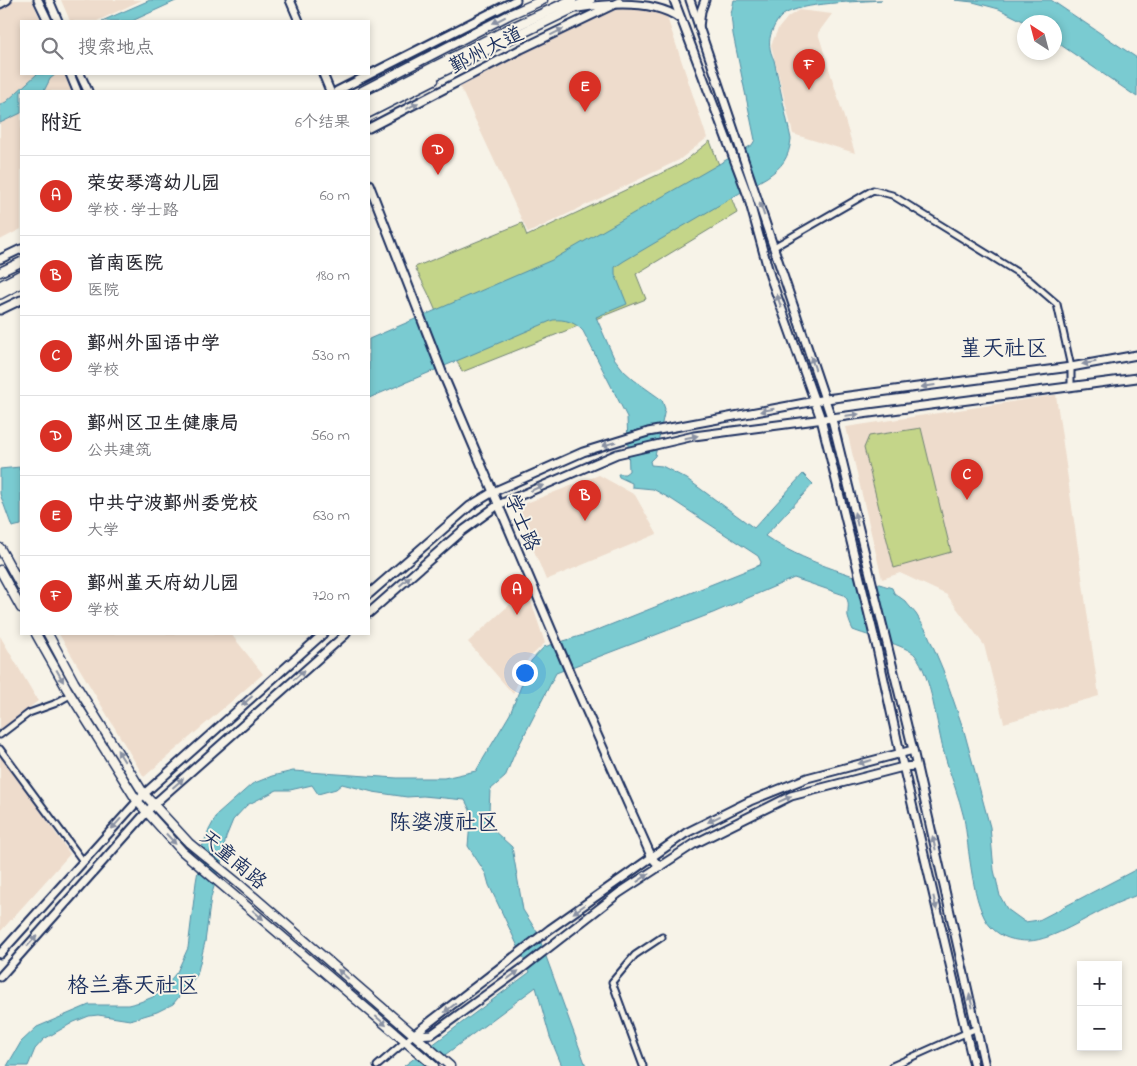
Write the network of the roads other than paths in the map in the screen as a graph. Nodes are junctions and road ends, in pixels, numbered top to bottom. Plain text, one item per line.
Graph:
1 (7, 0) edge
2 (38, 0) edge
3 (48, 0) edge
4 (290, 0) edge
5 (516, 0) edge
6 (543, 0) edge
7 (572, 0) edge
8 (590, 0) edge
9 (594, 0) edge
10 (674, 0) edge
11 (690, 0) edge
12 (705, 0) edge
13 (619, 2) junction
14 (0, 4) edge
15 (578, 8) junction
16 (48, 20) edge
17 (58, 20) edge
18 (300, 20) edge
19 (681, 20) junction
20 (699, 30) junction
21 (370, 74) edge
22 (70, 75) edge
23 (80, 75) edge
24 (322, 75) edge
25 (368, 75) edge
26 (78, 90) edge
27 (88, 90) edge
28 (330, 90) edge
29 (339, 90) edge
30 (364, 90) edge
31 (370, 99) edge
32 (370, 108) edge
33 (370, 112) edge
34 (370, 127) edge
35 (370, 187) edge
36 (774, 247) junction
37 (20, 249) edge
38 (0, 259) edge
39 (20, 262) edge
40 (0, 272) edge
41 (20, 276) edge
42 (20, 284) edge
43 (0, 286) edge
44 (20, 288) edge
45 (0, 294) edge
46 (0, 298) edge
47 (20, 300) edge
48 (0, 310) edge
49 (1137, 355) edge
50 (1071, 366) junction
51 (1137, 378) edge
52 (1071, 387) junction
53 (826, 400) junction
54 (815, 402) junction
55 (831, 418) junction
56 (821, 420) junction
57 (493, 492) junction
58 (498, 505) junction
59 (0, 548) edge
60 (0, 570) edge
61 (20, 584) edge
62 (370, 593) edge
63 (20, 606) edge
64 (370, 612) edge
65 (37, 635) edge
66 (49, 635) edge
67 (322, 635) edge
68 (345, 635) edge
69 (70, 694) junction
70 (0, 735) edge
71 (0, 749) edge
72 (912, 750) junction
73 (900, 753) junction
74 (916, 766) junction
75 (903, 767) junction
76 (144, 794) junction
77 (137, 802) junction
78 (153, 805) junction
79 (146, 812) junction
80 (652, 858) junction
81 (83, 861) junction
82 (660, 866) junction
83 (662, 938) dead end
84 (1, 951) edge
85 (0, 977) edge
86 (977, 1028) junction
87 (966, 1032) junction
88 (416, 1038) junction
89 (405, 1042) junction
90 (377, 1066) edge
91 (434, 1066) edge
92 (450, 1066) edge
93 (643, 1066) edge
94 (892, 1066) edge
95 (974, 1066) edge
96 (985, 1066) edge

1 - 14 street
2 - 16 street
3 - 17 street
4 - 18 street
5 - 21 street, 鄞州大道
6 -> 30 main road, 鄞州大道
7 - 31 highway
8 - 32 highway
9 - 15 main road, 鄞州大道
10 - 19 street
11 - 20 street
12 - 20 street
13 - 15 street
13 - 19 street
34 -> 13 street, 鄞州大道
15 - 33 main road, 鄞州大道
54 -> 19 street
36 -> 20 street
22 - 26 street
23 - 27 street
24 - 28 street
25 - 29 street, 鄞州大道
35 - 57 street, 学士路
36 - 50 street
53 -> 36 street
37 - 38 street
39 - 40 main road
41 - 43 highway
42 - 45 highway
44 - 46 main road
47 - 48 street
49 -> 50 street
50 - 52 street
50 -> 53 street
51 - 52 street
55 -> 52 street
53 - 54 street
53 - 55 street
54 - 56 street
54 -> 57 street
55 - 56 street
72 -> 55 street
58 -> 56 street
56 - 73 street
57 - 58 street, 学士路
57 - 62 street
64 -> 58 street
58 - 80 street, 学士路
59 - 61 main road
60 - 63 main road
65 -> 69 main road
76 -> 66 main road, 天童南路
67 -> 76 street
78 -> 68 street
69 - 70 street
69 - 77 main road
71 - 81 street
72 - 73 street
72 - 74 street
73 - 75 street
73 -> 80 street
74 - 75 street
86 -> 74 street
82 -> 75 street
75 -> 87 street
76 - 77 street
76 - 78 main road, 天童南路
77 - 79 main road
77 -> 81 street
78 - 79 street
88 -> 78 main road, 天童南路
85 -> 79 street
79 -> 89 main road
80 - 82 street, 学士路
80 -> 88 street
81 - 84 street
88 -> 82 street
83 - 93 street
86 - 87 street
86 - 96 street
87 - 94 street
87 - 95 street
88 - 89 street
88 - 92 main road, 天童南路
89 - 90 street
89 - 91 main road

